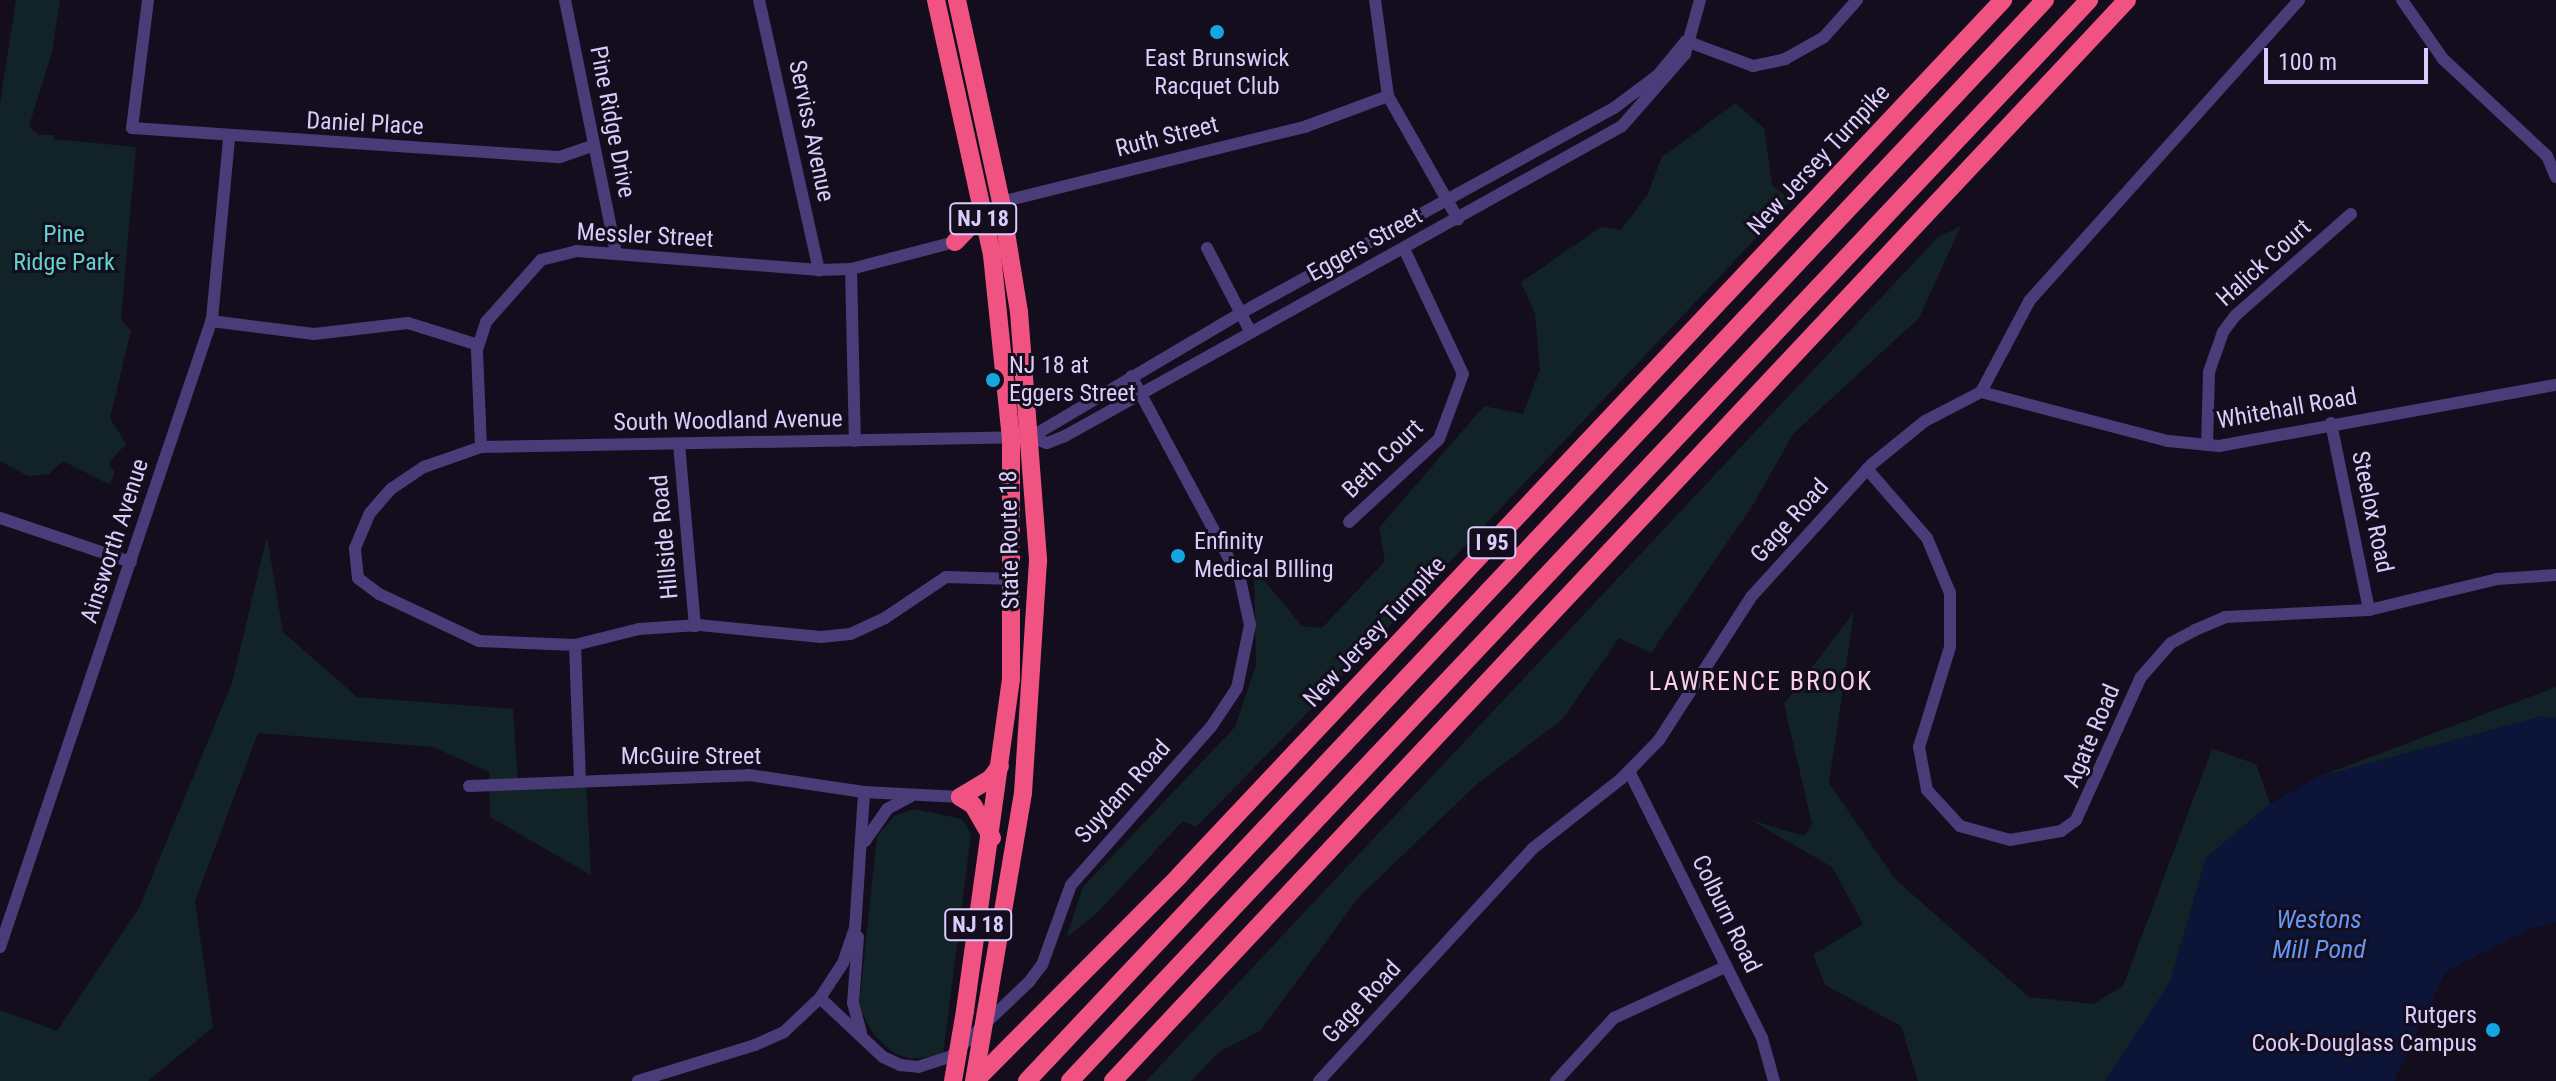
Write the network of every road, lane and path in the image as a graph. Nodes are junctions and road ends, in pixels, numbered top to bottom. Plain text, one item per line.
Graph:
1 (148, 0) edge
2 (565, 0) edge
3 (759, 0) edge
4 (936, 0) edge
5 (957, 0) edge
6 (1375, 0) edge
7 (1700, 0) edge
8 (1857, 0) edge
9 (2003, 0) edge
10 (2045, 0) edge
11 (2089, 0) edge
12 (2127, 0) edge
13 (2299, 0) edge
14 (2402, 0) edge
15 (1686, 41) junction
16 (1388, 96) junction
17 (229, 138) junction
18 (1560, 138) junction
19 (594, 145) junction
20 (1569, 158) junction
21 (2556, 177) edge
22 (1447, 200) junction
23 (1001, 202) junction
24 (980, 203) junction
25 (2351, 214) dead end
26 (1458, 219) junction
27 (955, 242) junction
28 (1207, 248) dead end
29 (1405, 251) junction
30 (616, 253) junction
31 (992, 255) junction
32 (851, 269) junction
33 (819, 270) junction
34 (1241, 313) junction
35 (211, 321) junction
36 (1250, 331) junction
37 (478, 345) junction
38 (1131, 376) junction
39 (2556, 385) edge
40 (1981, 392) junction
41 (1141, 394) junction
42 (2331, 423) junction
43 (1031, 437) junction
44 (1011, 440) junction
45 (855, 441) junction
46 (679, 444) junction
47 (2207, 445) junction
48 (481, 447) junction
49 (1867, 469) junction
50 (0, 518) edge
51 (1349, 522) dead end
52 (131, 562) junction
53 (2556, 575) edge
54 (1014, 579) junction
55 (2369, 610) junction
56 (695, 626) junction
57 (575, 645) junction
58 (1000, 766) junction
59 (1629, 771) junction
60 (580, 780) junction
61 (469, 786) dead end
62 (864, 792) junction
63 (917, 796) junction
64 (960, 797) junction
65 (992, 838) junction
66 (862, 848) junction
67 (860, 896) junction
68 (0, 947) edge
69 (1727, 966) junction
70 (820, 998) junction
71 (866, 1042) junction
72 (638, 1081) edge
73 (953, 1081) edge
74 (975, 1081) edge
75 (1027, 1081) edge
76 (1070, 1081) edge
77 (1113, 1081) edge
78 (1319, 1081) edge
79 (1556, 1081) edge
80 (1774, 1081) edge

1 - 17 street, Daniel Place
2 - 19 street, Pine Ridge Drive
3 - 33 street, Serviss Avenue
4 - 24 highway, State Route 18 / NJ 18
5 - 23 highway, State Route 18 / NJ 18
6 - 16 street
7 - 15 street, Eggers Street
8 - 15 street
9 - 74 highway, New Jersey Turnpike / I 95
10 - 75 highway, I 95
11 - 76 highway, I 95
12 - 77 highway
13 - 40 street
14 - 21 street
15 - 18 street, Eggers Street
15 - 20 street, Eggers Street
16 - 22 street
16 - 23 street, Ruth Street
17 - 19 street, Daniel Place
17 - 35 street, Ainsworth Avenue
18 - 20 street
18 - 22 street, Eggers Street
19 - 30 street, Pine Ridge Drive
20 - 26 street, Eggers Street
22 - 26 street
22 - 34 street, Eggers Street
23 - 43 highway, State Route 18 / NJ 18
24 - 27 highway
24 - 31 highway, State Route 18 / NJ 18
25 - 47 street, Halick Court
26 - 29 street, Eggers Street
27 - 31 highway
27 - 32 street, Messler Street
28 - 34 street
29 - 36 street, Eggers Street
29 - 51 street, Beth Court
30 - 33 street, Messler Street
30 - 37 street, Messler Street
31 - 44 highway, State Route 18 / NJ 18
32 - 33 street, Messler Street
32 - 45 street
34 - 36 street
34 - 38 street, Eggers Street
35 - 37 street
35 - 52 street, Ainsworth Avenue
36 - 41 street, Eggers Street
37 - 48 street, Messler Street
38 - 41 street, Suydam Road
38 - 43 street, Eggers Street
39 - 42 street, Whitehall Road
40 - 47 street, Whitehall Road
40 - 49 street, Gage Road
41 - 43 street, Eggers Street
41 - 71 street, Suydam Road
42 - 47 street, Whitehall Road
42 - 55 street, Steelox Road
43 - 44 street, Eggers Street
43 - 74 highway, State Route 18 / NJ 18, bridge
44 - 45 street, South Woodland Avenue
44 - 54 highway, State Route 18 / NJ 18
45 - 46 street, South Woodland Avenue
46 - 48 street, South Woodland Avenue
46 - 56 street, Hillside Road
48 - 57 street, South Woodland Avenue
49 - 55 street, Agate Road
49 - 59 street, Gage Road
50 - 52 street
52 - 68 street, Ainsworth Avenue
53 - 55 street, Agate Road
54 - 56 street
54 - 58 highway, State Route 18 / NJ 18
56 - 57 street
57 - 60 street
58 - 64 highway
58 - 65 highway, State Route 18 / NJ 18
59 - 69 street, Colburn Road
59 - 78 street, Gage Road
60 - 61 street, McGuire Street
60 - 62 street, McGuire Street
62 - 63 street, McGuire Street
62 - 66 street
63 - 64 street, McGuire Street
63 - 66 street
64 - 65 highway
65 - 73 highway, State Route 18 / NJ 18, bridge
66 - 67 street
67 - 70 street
67 - 71 street
69 - 79 street
69 - 80 street, Colburn Road
70 - 71 street, Suydam Road
70 - 72 street

